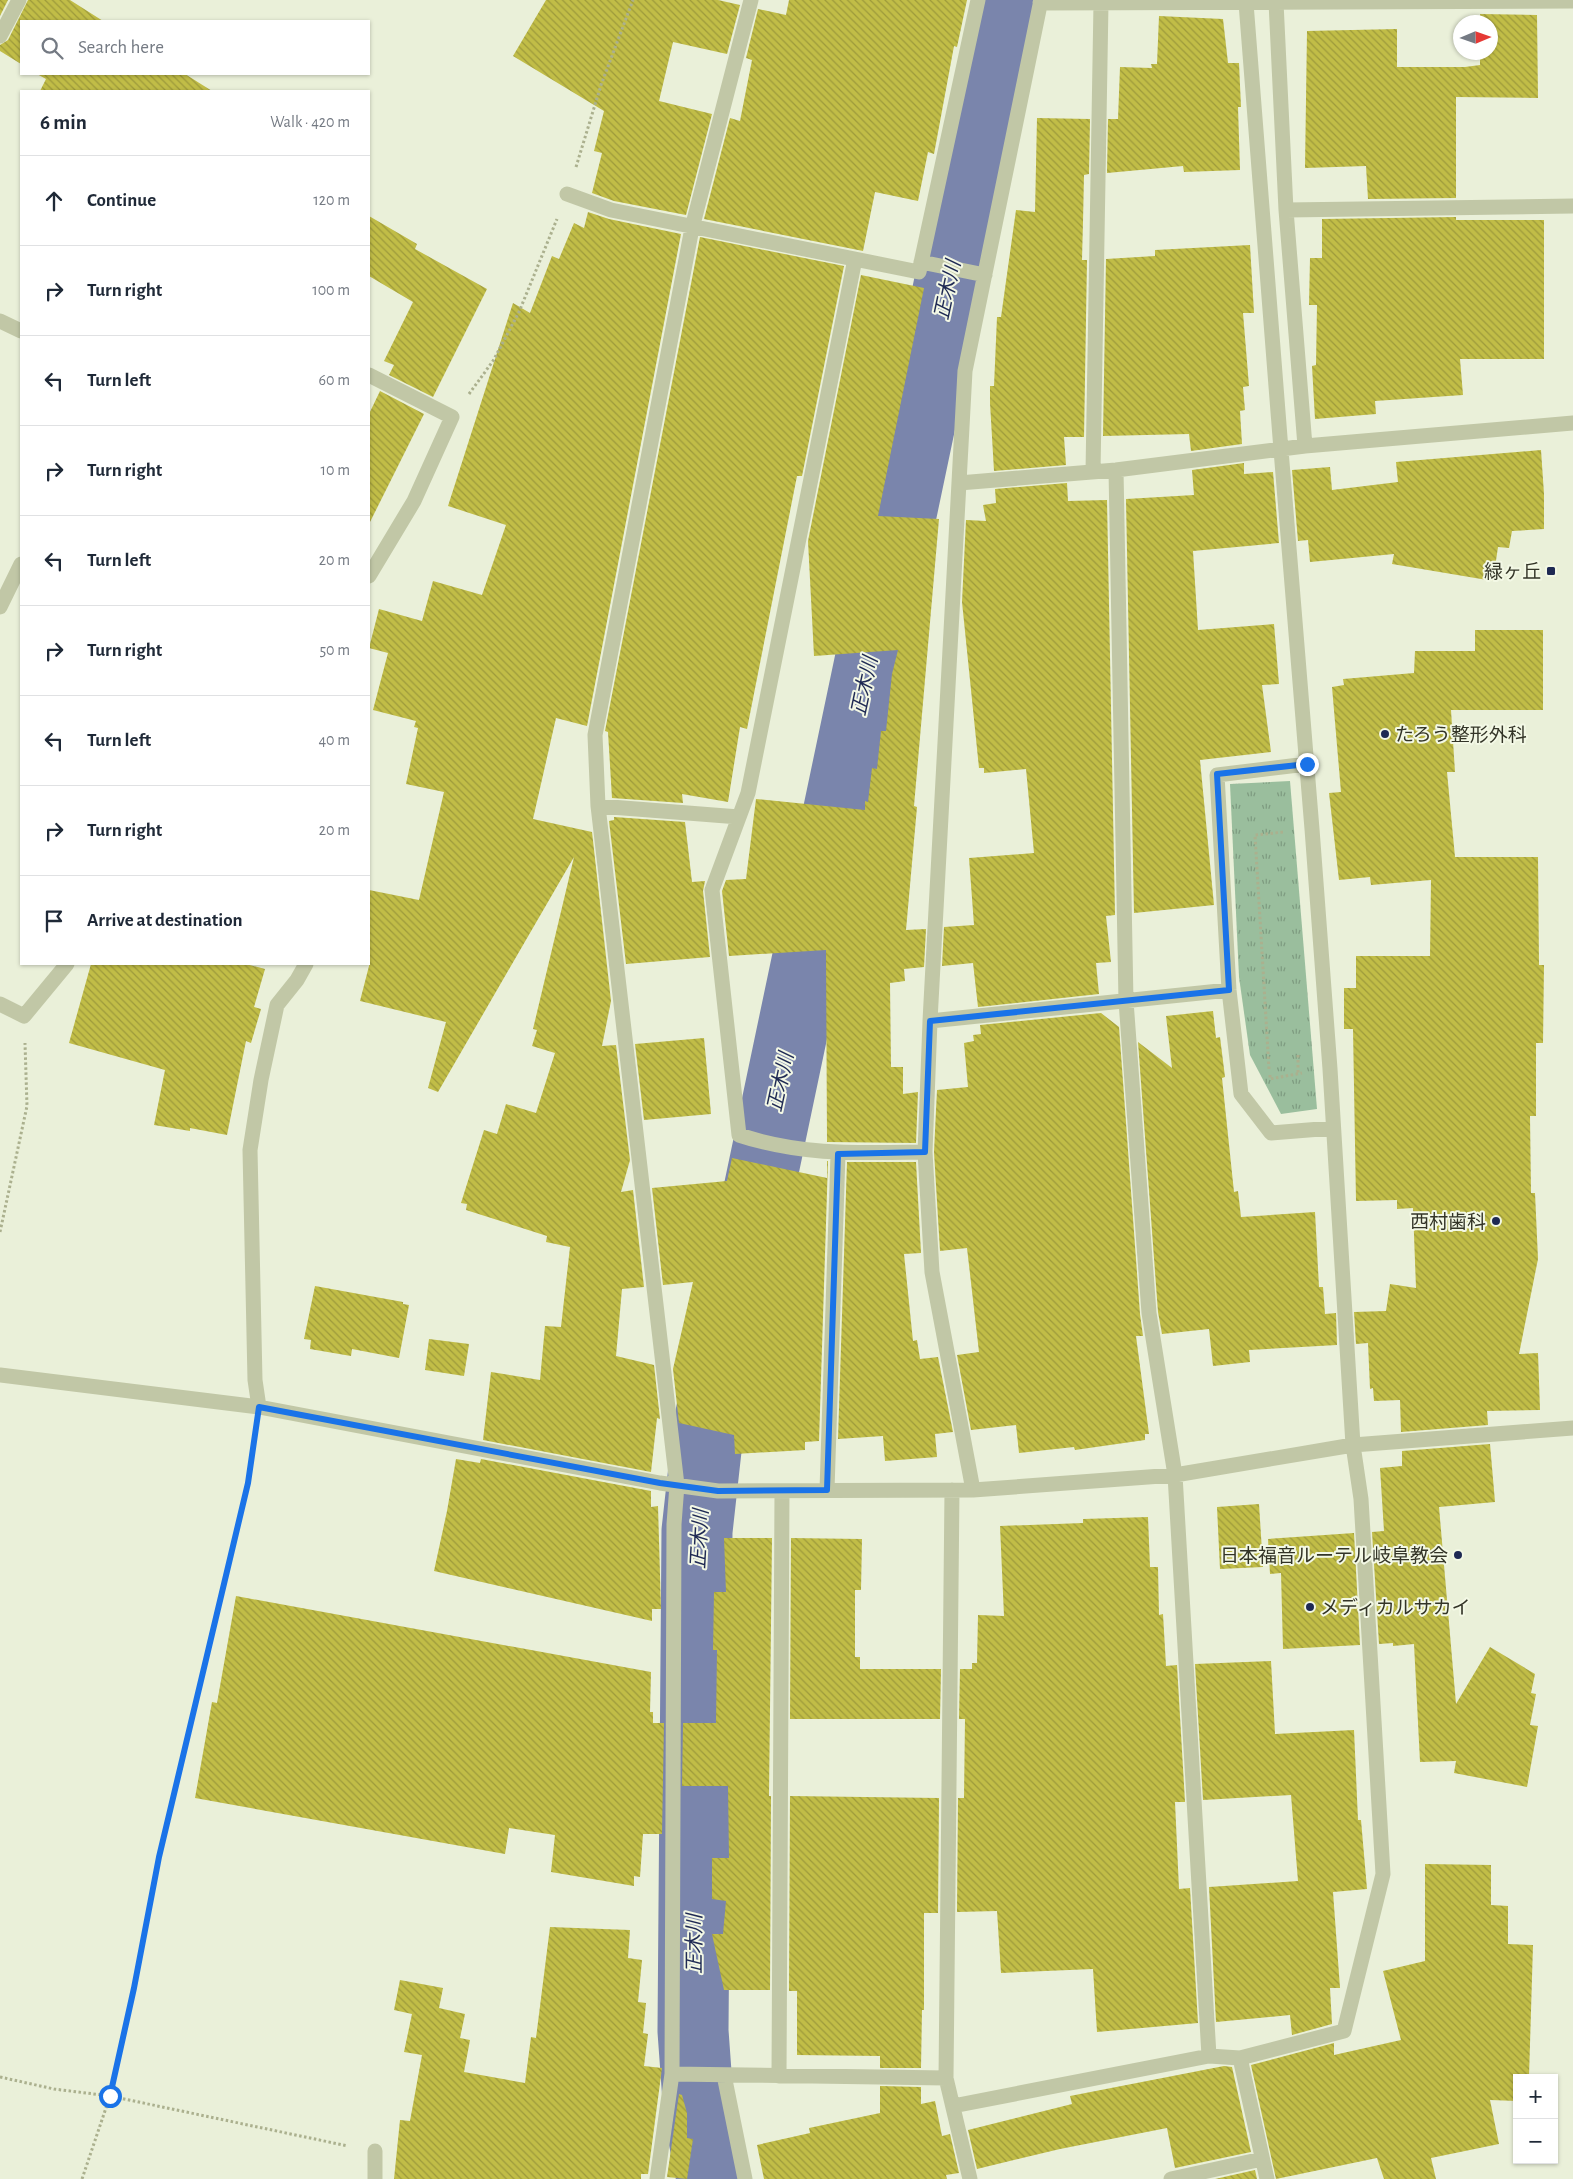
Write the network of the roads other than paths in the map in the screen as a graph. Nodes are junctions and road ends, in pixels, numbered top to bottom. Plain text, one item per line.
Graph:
1 (20, 0) edge
2 (751, 0) edge
3 (978, 0) edge
4 (1040, 1) edge
5 (1366, 1) edge
6 (1573, 1) edge
7 (1276, 2) junction
8 (1101, 3) junction
9 (1246, 3) junction
10 (0, 36) edge
11 (567, 194) dead end
12 (1573, 206) edge
13 (1286, 210) junction
14 (692, 228) junction
15 (854, 259) junction
16 (927, 263) junction
17 (979, 274) junction
18 (0, 321) edge
19 (20, 331) edge
20 (370, 376) edge
21 (1573, 423) edge
22 (1305, 446) junction
23 (1281, 450) junction
24 (1116, 470) junction
25 (1093, 472) junction
26 (959, 483) junction
27 (20, 566) edge
28 (370, 574) edge
29 (0, 607) edge
30 (1307, 764) junction
31 (598, 806) junction
32 (739, 817) junction
33 (66, 965) edge
34 (305, 965) edge
35 (1229, 990) junction
36 (1126, 1001) junction
37 (0, 1004) edge
38 (930, 1021) junction
39 (1333, 1128) junction
40 (925, 1152) junction
41 (838, 1154) junction
42 (0, 1375) edge
43 (259, 1407) junction
44 (1573, 1428) edge
45 (1353, 1445) junction
46 (1175, 1475) junction
47 (682, 1486) junction
48 (827, 1490) junction
49 (952, 1490) junction
50 (973, 1490) junction
51 (782, 1491) junction
52 (1209, 2056) junction
53 (1240, 2058) junction
54 (677, 2074) junction
55 (718, 2075) junction
56 (779, 2076) junction
57 (946, 2078) junction
58 (953, 2106) junction
59 (376, 2151) road end
60 (1262, 2159) junction
61 (375, 2179) edge
62 (657, 2179) edge
63 (745, 2179) edge
64 (970, 2179) edge
65 (1171, 2179) edge
66 (1267, 2179) edge

1 - 10 street
2 - 14 street
3 - 16 street
4 - 8 street
4 - 17 street
5 - 6 street
5 - 7 street
7 - 9 street
7 - 13 street
8 - 9 street
8 - 25 street
9 - 23 street
11 - 14 street
12 - 13 street
13 - 22 street
14 - 15 street
14 - 31 street
15 - 16 street
15 - 32 street
16 - 17 street
17 - 26 street
18 - 19 street
20 - 28 street
21 - 22 street
22 - 23 street
23 - 24 street
23 - 30 street
24 - 25 street
24 - 36 street
25 - 26 street
26 - 38 street
27 - 29 street
30 - 35 street
30 - 39 street
31 - 32 street
31 - 47 street
32 - 41 street
33 - 37 street
34 - 43 street
35 - 36 street
35 - 39 street
36 - 38 street
36 - 46 street
38 - 40 street
39 - 45 street
40 - 41 street
40 - 50 street
41 - 48 street
42 - 43 street
43 - 47 street
44 - 45 street
45 - 46 street
45 - 53 street
46 - 50 street
46 - 52 street
47 - 51 street
47 - 54 street
48 - 49 street
48 - 51 street
49 - 50 street
49 - 57 street
51 - 56 street
52 - 53 street
52 - 58 street
53 - 60 street
54 - 55 street
54 - 62 street
55 - 56 street
55 - 63 street
56 - 57 street
57 - 58 street
58 - 64 street
59 - 61 street
60 - 65 street
60 - 66 street

